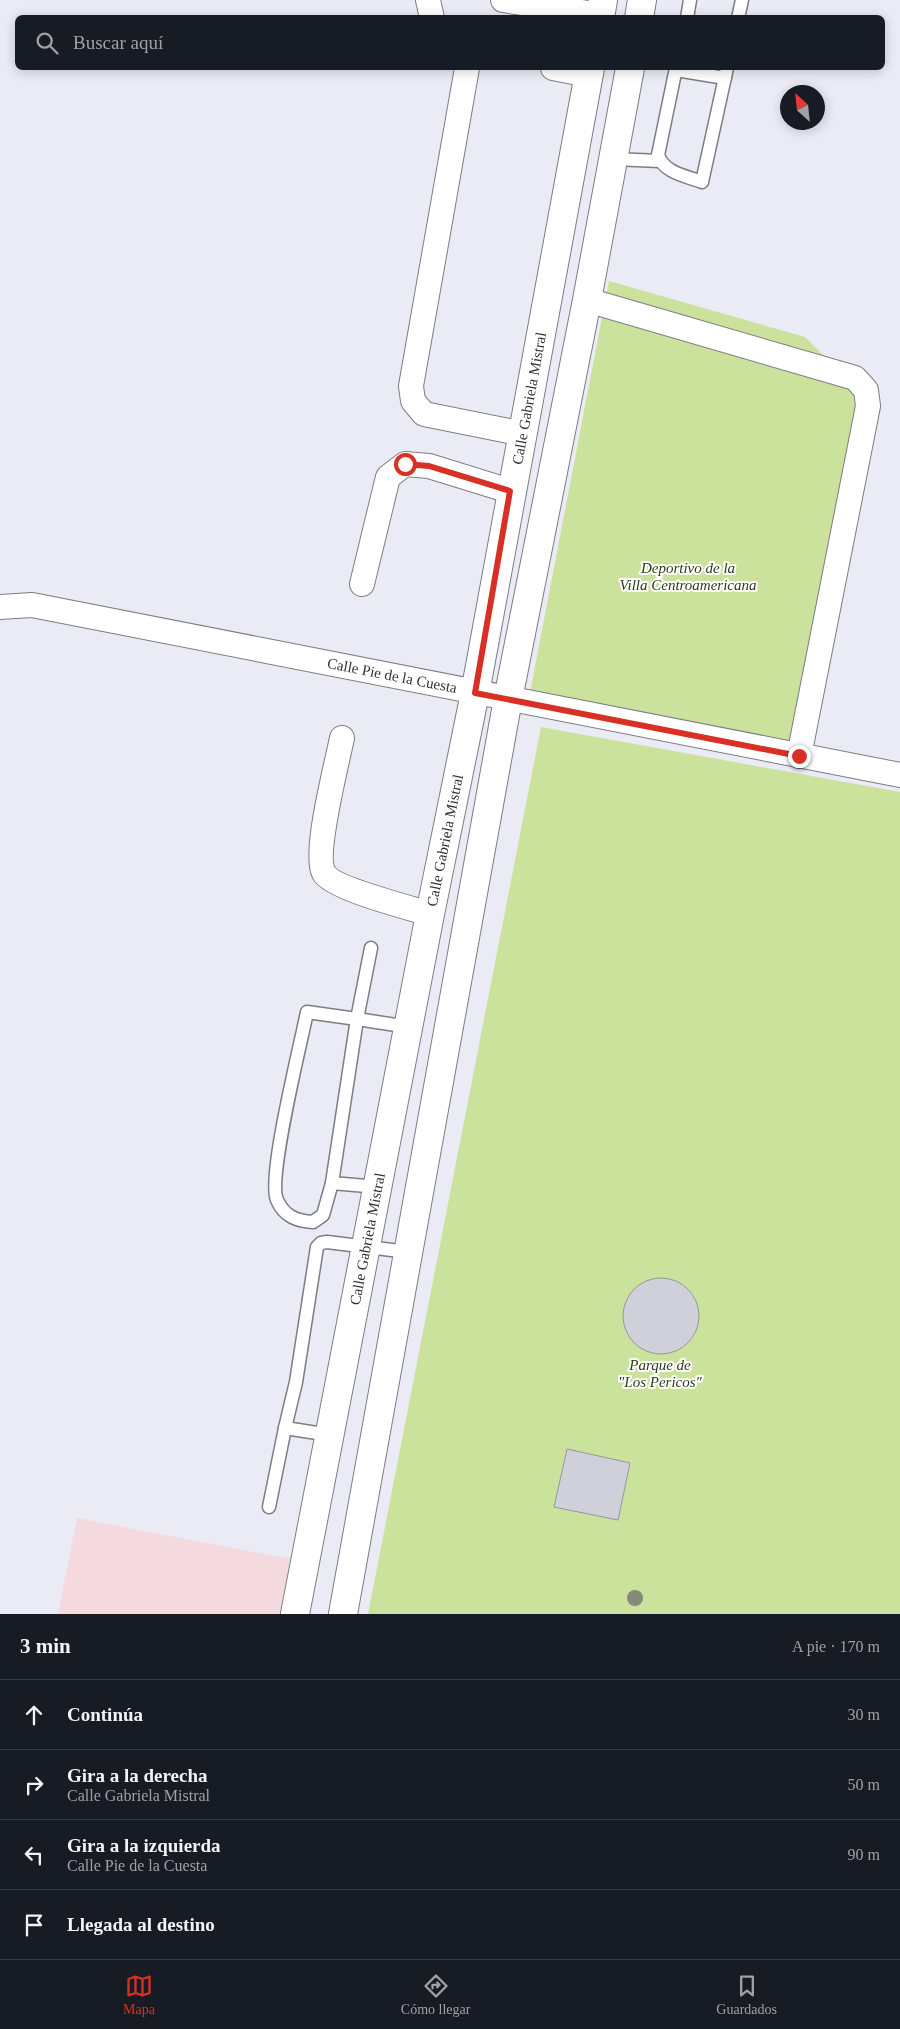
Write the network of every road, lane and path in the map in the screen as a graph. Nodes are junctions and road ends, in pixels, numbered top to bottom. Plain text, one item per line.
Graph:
1 (428, 0) edge
2 (504, 0) edge
3 (642, 0) edge
4 (690, 0) edge
5 (742, 0) edge
6 (601, 11) edge
7 (431, 15) edge
8 (640, 15) edge
9 (688, 15) edge
10 (739, 15) edge
11 (467, 70) edge
12 (630, 70) edge
13 (676, 70) edge
14 (688, 70) edge
15 (589, 71) edge
16 (726, 73) edge
17 (613, 159) junction
18 (660, 161) junction
19 (587, 300) junction
20 (524, 434) junction
21 (510, 491) junction
22 (362, 584) dead end
23 (0, 607) edge
24 (475, 693) junction
25 (508, 698) junction
26 (342, 738) dead end
27 (799, 756) junction
28 (900, 775) edge
29 (430, 914) junction
30 (371, 948) dead end
31 (357, 1019) junction
32 (409, 1027) junction
33 (332, 1182) junction
34 (378, 1187) junction
35 (366, 1247) junction
36 (408, 1252) junction
37 (285, 1428) junction
38 (330, 1435) junction
39 (270, 1507) dead end
40 (295, 1614) edge
41 (343, 1614) edge

1 - 7 street
2 - 6 street
3 - 8 street
4 - 9 lane
5 - 10 lane
11 - 20 street
12 - 17 street
13 - 18 lane
14 - 16 lane
15 - 20 street, Calle Gabriela Mistral
16 - 18 lane
17 - 18 lane
17 - 19 street
19 - 25 street
19 - 27 street
20 - 21 street, Calle Gabriela Mistral
21 - 22 street
21 - 24 street, Calle Gabriela Mistral
23 - 24 street, Calle Pie de la Cuesta
24 - 25 street, Calle Pie de la Cuesta
24 - 29 street, Calle Gabriela Mistral
25 - 27 street, Calle Pie de la Cuesta
25 - 36 street
26 - 29 street
27 - 28 street, Calle Pie de la Cuesta
29 - 32 street, Calle Gabriela Mistral
30 - 31 lane
31 - 32 lane
31 - 33 lane
31 - 33 lane
32 - 34 street, Calle Gabriela Mistral
33 - 34 lane
34 - 35 street, Calle Gabriela Mistral
35 - 36 lane
35 - 37 lane
35 - 38 street, Calle Gabriela Mistral
36 - 41 street
37 - 38 lane
37 - 39 lane
38 - 40 street, Calle Gabriela Mistral

